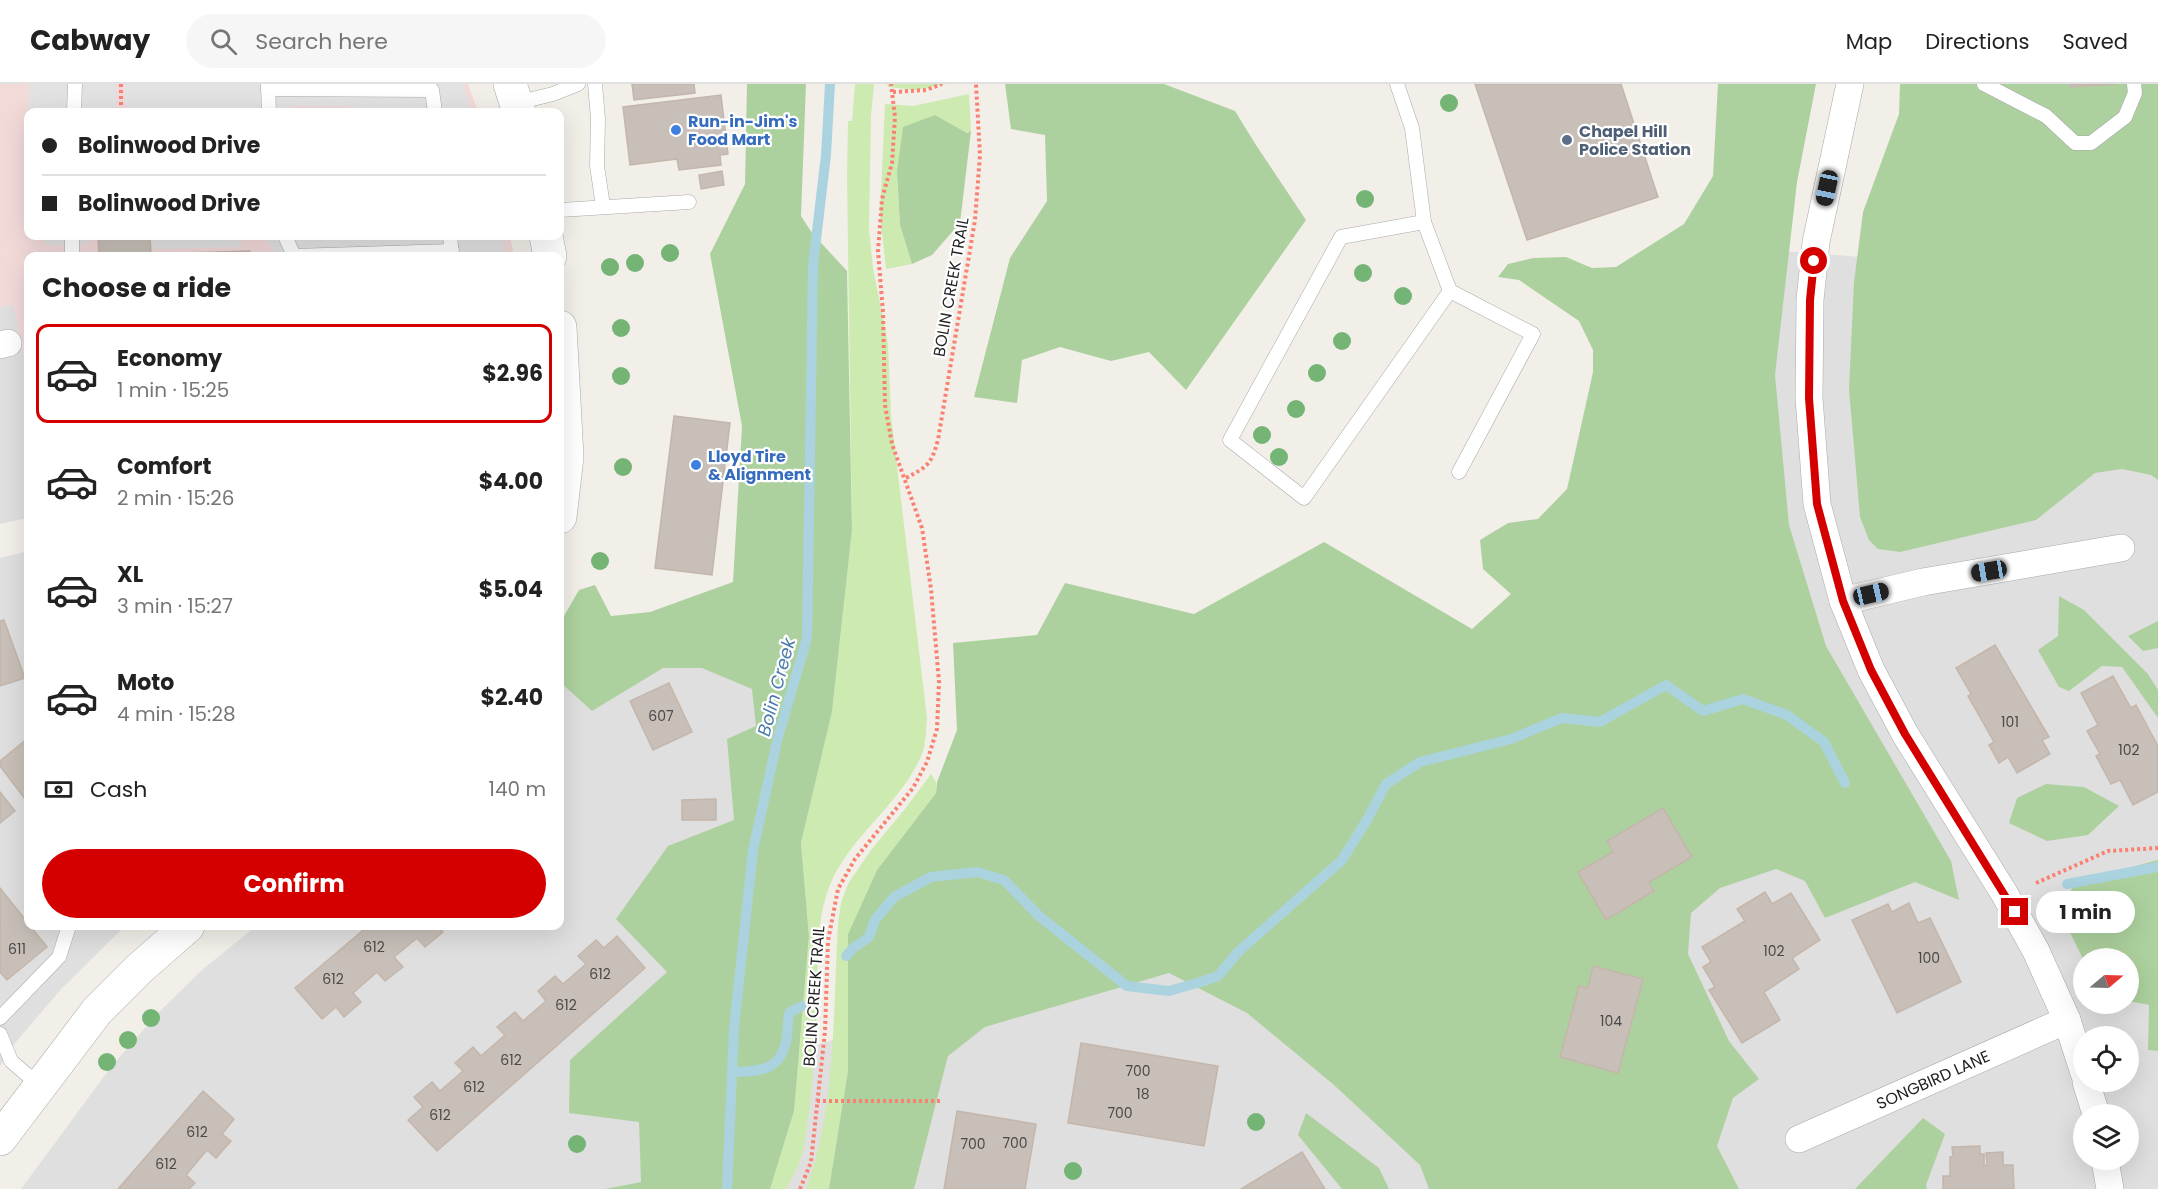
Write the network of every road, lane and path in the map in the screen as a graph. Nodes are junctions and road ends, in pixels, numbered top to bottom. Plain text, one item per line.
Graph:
1 (75, 84) edge
2 (120, 84) edge
3 (578, 84) edge
4 (595, 84) edge
5 (891, 84) edge
6 (942, 84) edge
7 (976, 84) edge
8 (1397, 84) edge
9 (1850, 84) edge
10 (1984, 84) edge
11 (2134, 84) edge
12 (268, 87) edge
13 (893, 92) junction
14 (515, 100) edge
15 (74, 108) edge
16 (121, 108) edge
17 (269, 108) edge
18 (434, 108) edge
19 (689, 202) dead end
20 (603, 206) junction
21 (564, 210) edge
22 (1424, 222) junction
23 (1450, 291) junction
24 (1459, 472) dead end
25 (906, 478) junction
26 (2121, 548) dead end
27 (1843, 601) junction
28 (2158, 848) edge
29 (2036, 883) dead end
30 (68, 930) edge
31 (183, 930) edge
32 (0, 1018) edge
33 (2067, 1020) junction
34 (0, 1034) edge
35 (2073, 1038) edge
36 (5, 1064) edge
37 (40, 1086) junction
38 (818, 1101) junction
39 (943, 1101) dead end
40 (0, 1139) edge
41 (1799, 1139) dead end
42 (2107, 1170) edge
43 (801, 1189) edge
44 (2110, 1189) edge

1 - 15 lane
2 - 16 path
3 - 14 lane
4 - 20 lane
5 - 13 path, BOLIN CREEK TRAIL
6 - 13 path
7 - 25 path, BOLIN CREEK TRAIL
8 - 22 lane
9 - 27 street
10 - 11 lane
12 - 17 lane
12 - 18 lane
13 - 25 path, BOLIN CREEK TRAIL
19 - 20 lane
20 - 21 lane
22 - 23 lane
22 - 23 lane
23 - 24 lane
25 - 38 path, BOLIN CREEK TRAIL
26 - 27 street
27 - 33 street
28 - 29 path
30 - 32 lane
31 - 37 street
33 - 35 street
33 - 41 street, SONGBIRD LANE
34 - 36 lane
36 - 37 lane
37 - 40 street
38 - 39 path
38 - 43 path, BOLIN CREEK TRAIL
42 - 44 street

